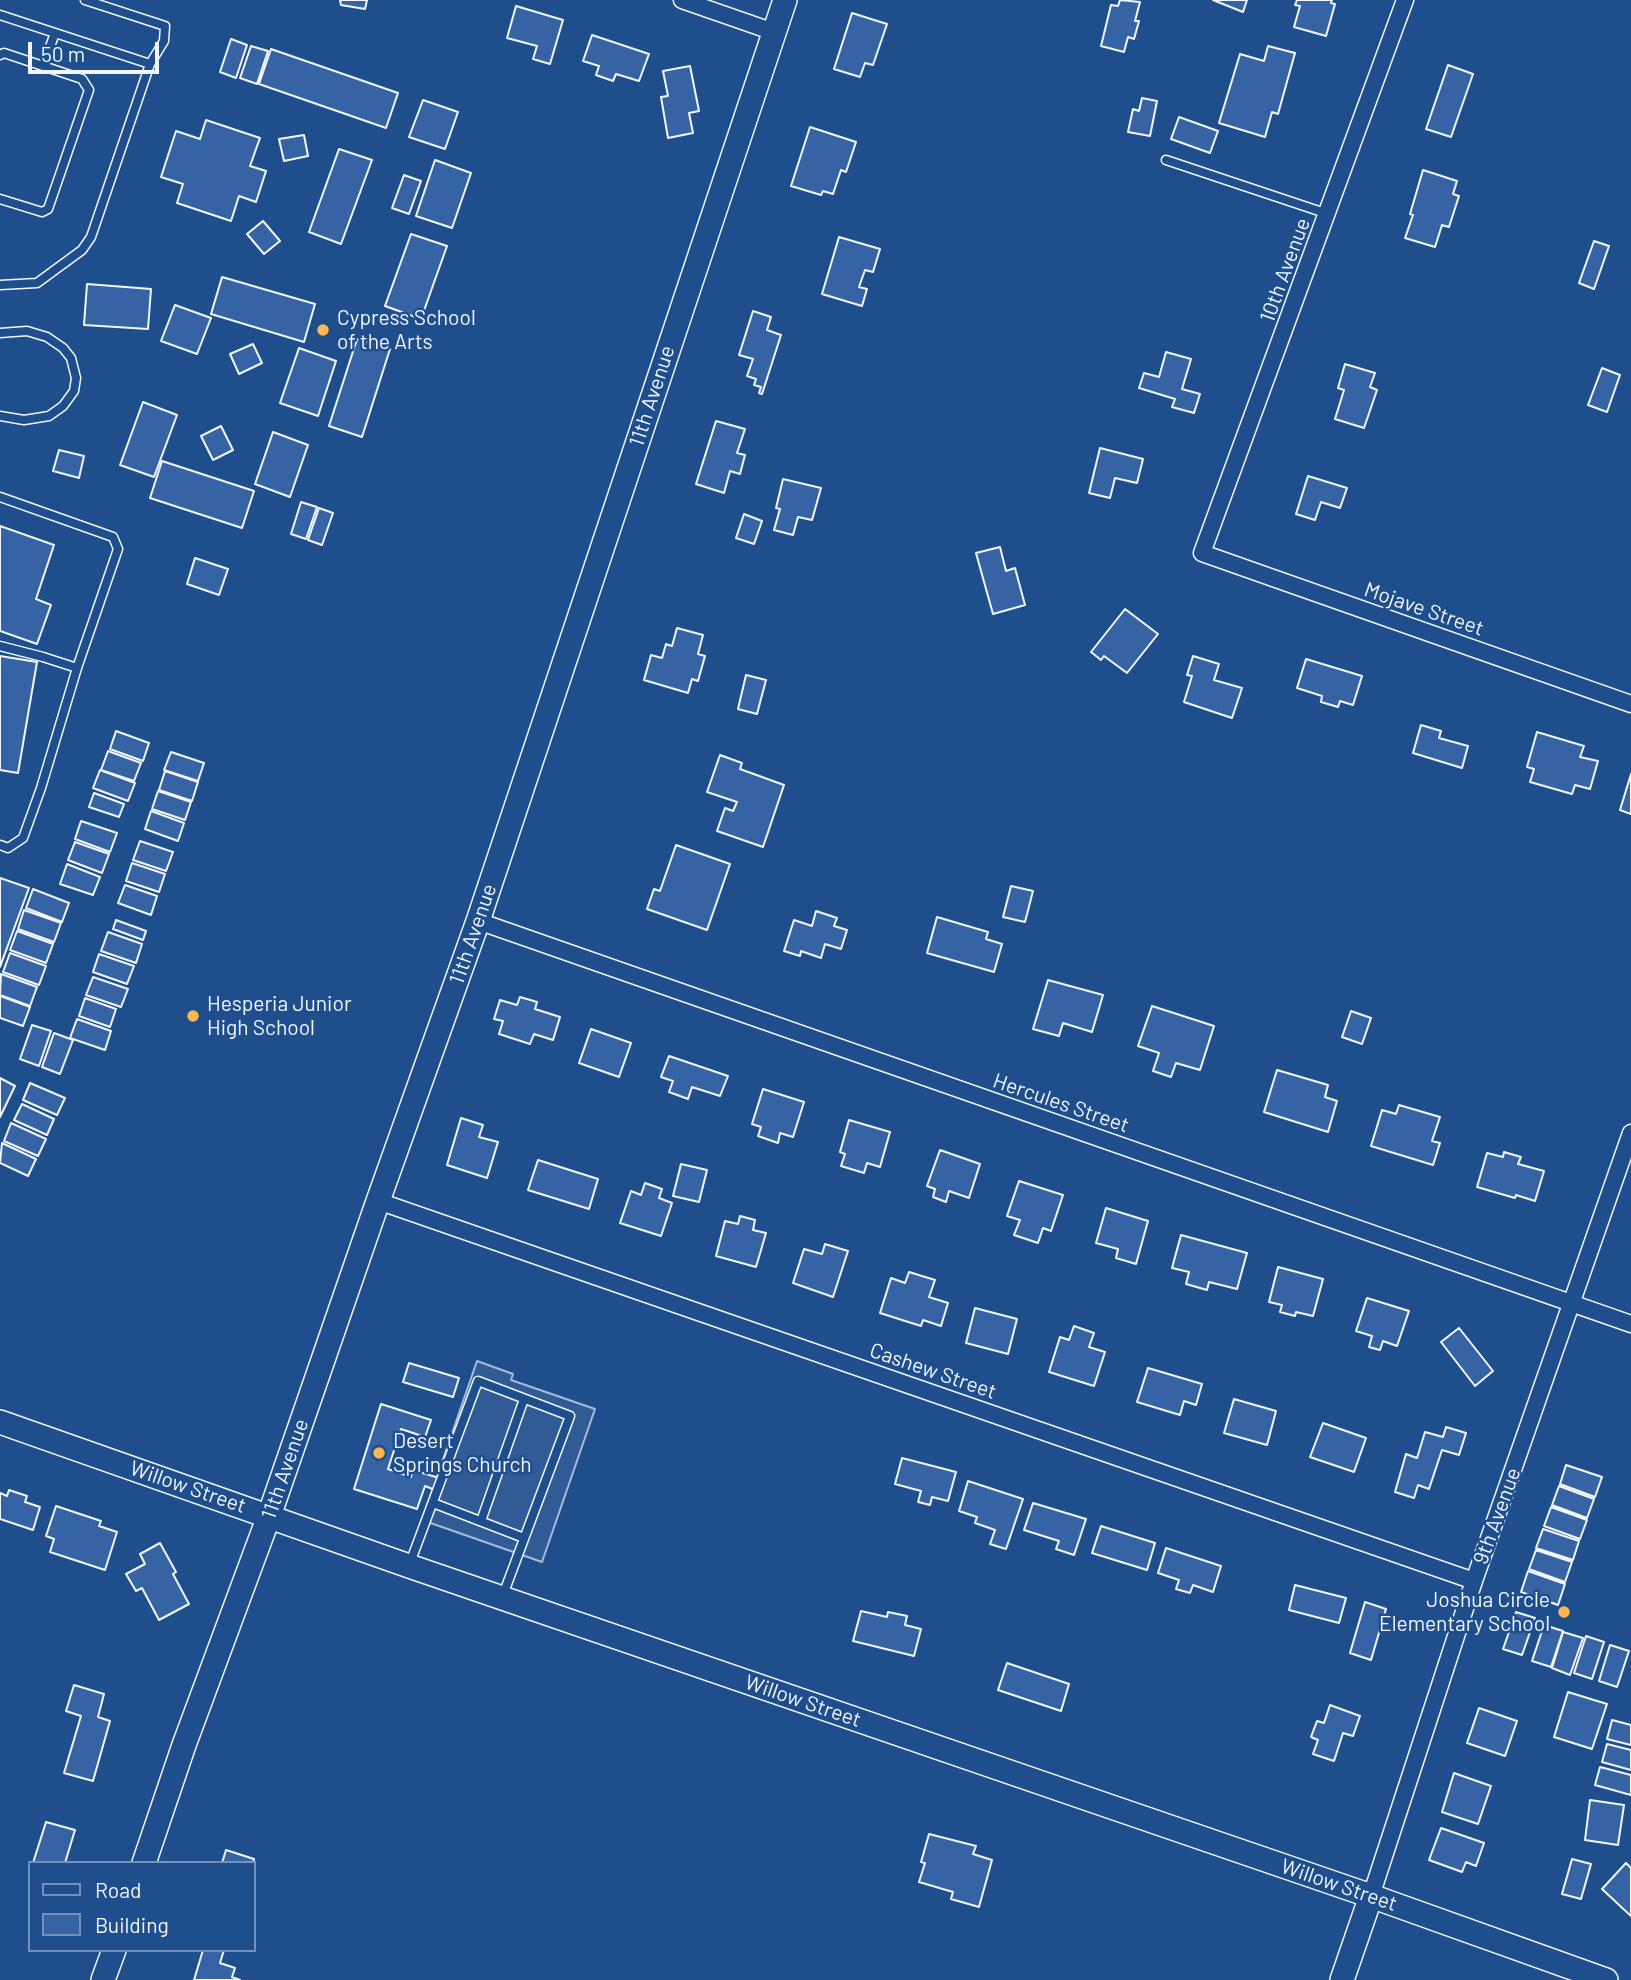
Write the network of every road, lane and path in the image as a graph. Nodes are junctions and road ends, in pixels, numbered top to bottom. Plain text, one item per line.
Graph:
1 (85, 0) edge
2 (682, 0) edge
3 (785, 0) edge
4 (1405, 0) edge
5 (0, 15) edge
6 (774, 32) junction
7 (55, 33) junction
8 (0, 55) edge
9 (150, 64) junction
10 (43, 66) junction
11 (1166, 160) dead end
12 (0, 199) edge
13 (1328, 214) junction
14 (0, 285) edge
15 (0, 334) edge
16 (0, 416) edge
17 (0, 496) edge
18 (1202, 553) joint
19 (0, 646) edge
20 (77, 668) junction
21 (1631, 704) edge
22 (0, 845) edge
23 (478, 921) junction
24 (1631, 1133) edge
25 (377, 1201) junction
26 (1572, 1305) junction
27 (1631, 1324) edge
28 (524, 1399) junction
29 (0, 1422) edge
30 (433, 1503) junction
31 (269, 1516) junction
32 (481, 1521) junction
33 (524, 1538) junction
34 (409, 1566) junction
35 (1474, 1581) junction
36 (502, 1598) junction
37 (145, 1861) edge
38 (1371, 1896) junction
39 (113, 1952) edge
40 (103, 1980) edge
41 (1342, 1980) edge
42 (1606, 1980) edge

1 - 9 lane
2 - 6 street
3 - 6 main road, 11th Avenue
4 - 13 street, 10th Avenue
5 - 7 lane
6 - 23 main road, 11th Avenue
7 - 9 lane
7 - 10 lane
8 - 10 lane
9 - 14 lane
10 - 12 lane
11 - 13 lane
13 - 18 street, 10th Avenue
15 - 16 lane
17 - 20 lane
18 - 21 street, Mojave Street
19 - 20 lane
20 - 22 lane
23 - 25 main road, 11th Avenue
23 - 26 street, Hercules Street
24 - 26 street, 9th Avenue
25 - 31 main road, 11th Avenue
25 - 35 street, Cashew Street
26 - 27 street, Hercules Street
26 - 35 street, 9th Avenue
28 - 30 lane
28 - 32 lane
28 - 33 lane
29 - 31 main road, Willow Street
30 - 32 lane
30 - 34 lane
31 - 34 main road, Willow Street
31 - 37 main road, 11th Avenue
32 - 33 lane
33 - 36 lane
34 - 36 main road, Willow Street
35 - 38 street, 9th Avenue
36 - 38 main road, Willow Street
38 - 41 main road, 9th Avenue
38 - 42 main road, Willow Street
39 - 40 main road

